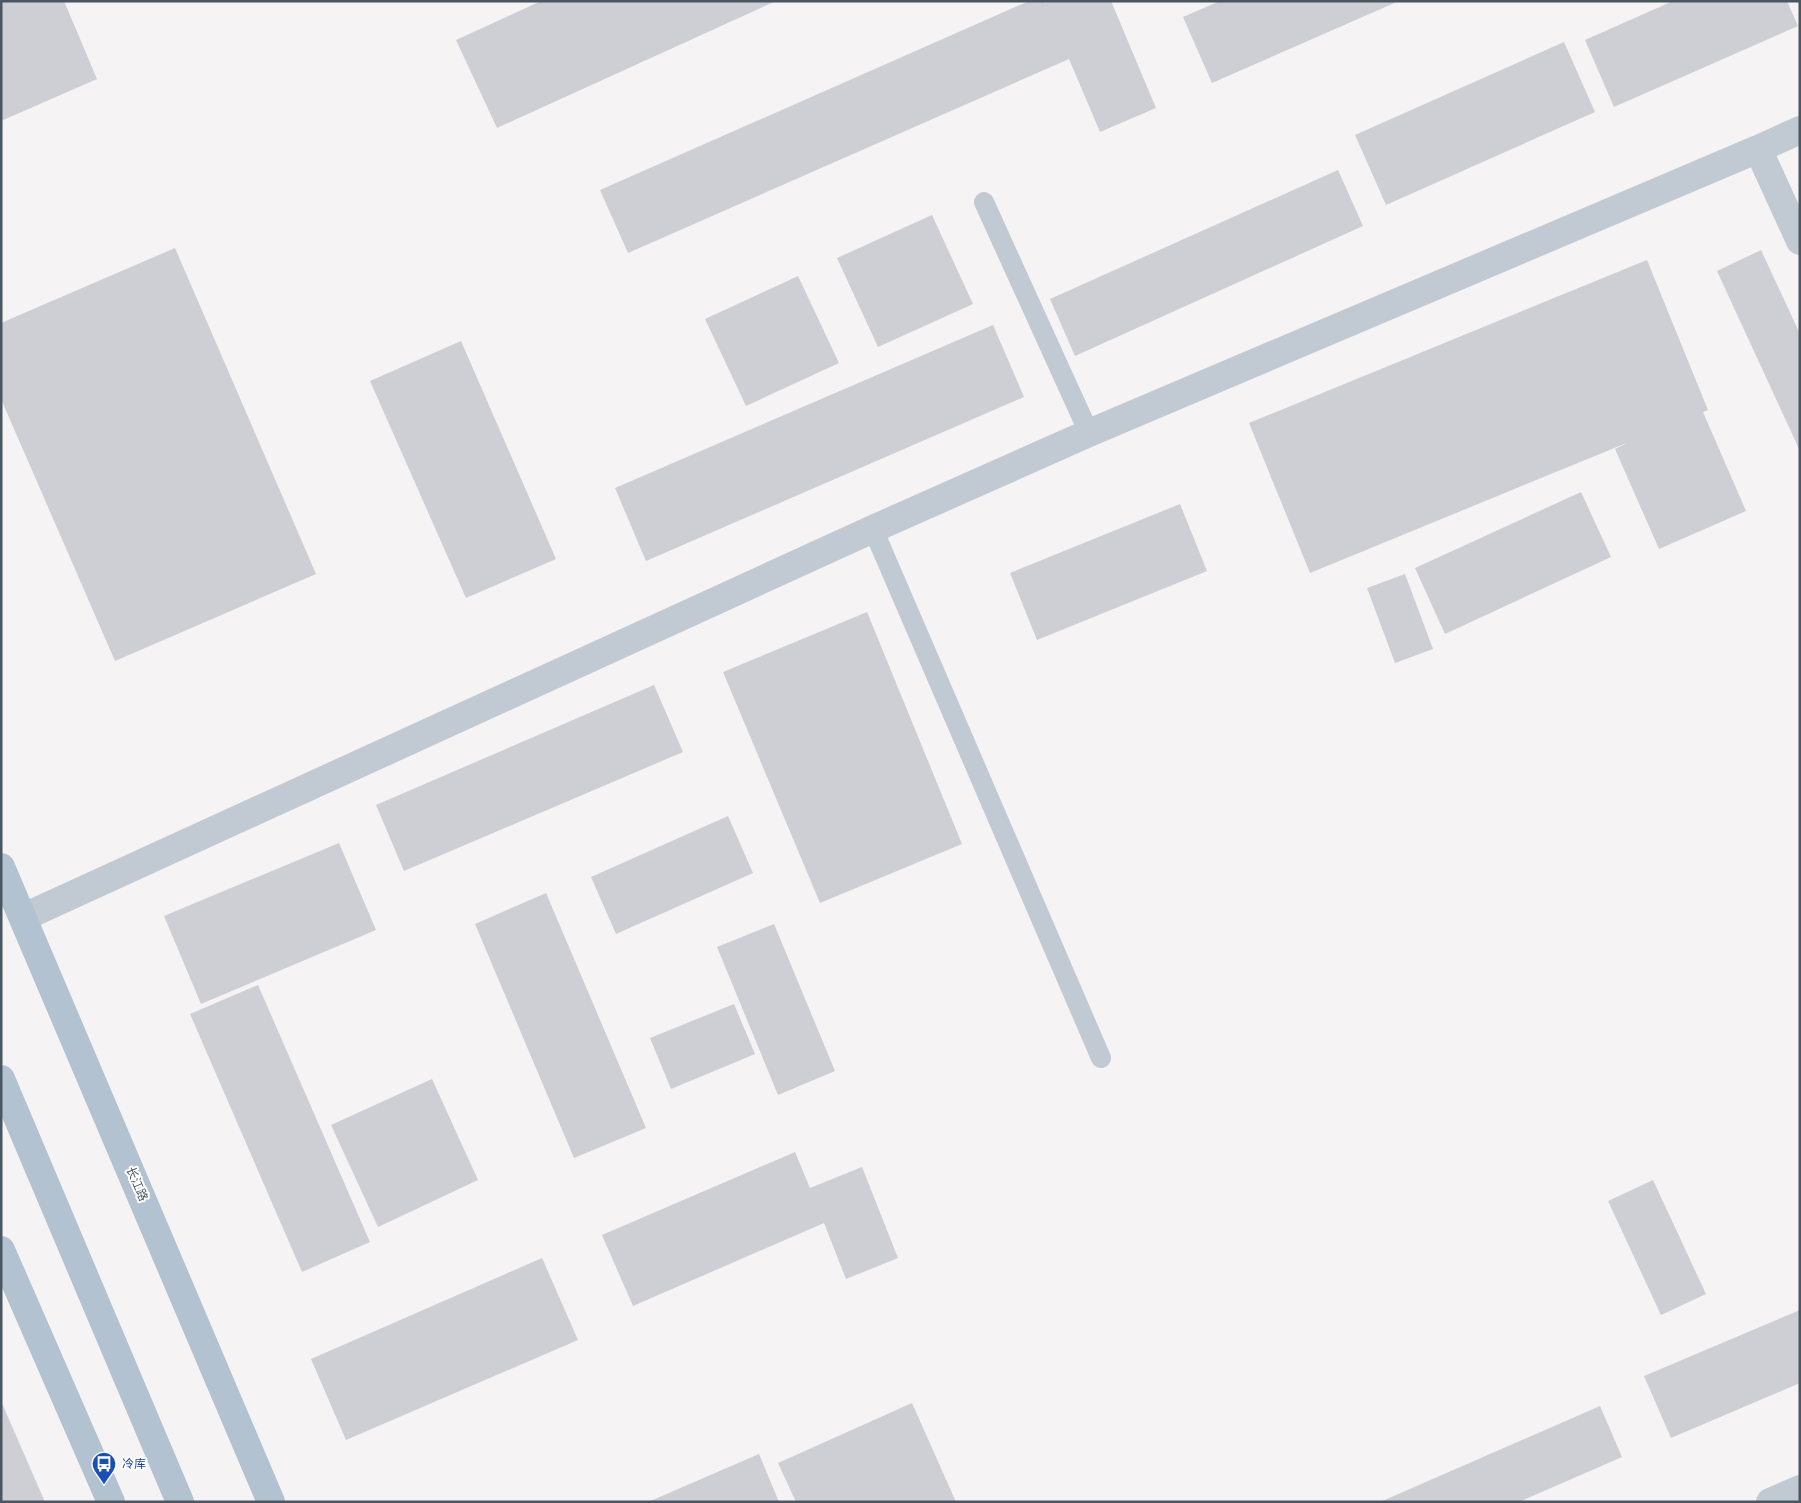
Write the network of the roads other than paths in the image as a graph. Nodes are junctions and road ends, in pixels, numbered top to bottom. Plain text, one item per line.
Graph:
1 (1800, 130) edge
2 (1758, 149) junction
3 (984, 202) dead end
4 (1800, 241) edge
5 (1089, 432) junction
6 (873, 529) junction
7 (1, 867) edge
8 (24, 917) junction
9 (1101, 1058) dead end
10 (1, 1079) edge
11 (1, 1250) edge
12 (1800, 1488) edge
13 (111, 1502) edge
14 (180, 1502) edge
15 (271, 1502) edge
16 (1770, 1502) edge

1 - 2 street
2 - 4 street
2 - 5 street
3 - 5 lane
5 - 6 street
6 - 8 street
6 - 9 lane
7 - 8 main road, 长江路
8 - 15 main road, 长江路
10 - 14 main road
11 - 13 main road
12 - 16 street

